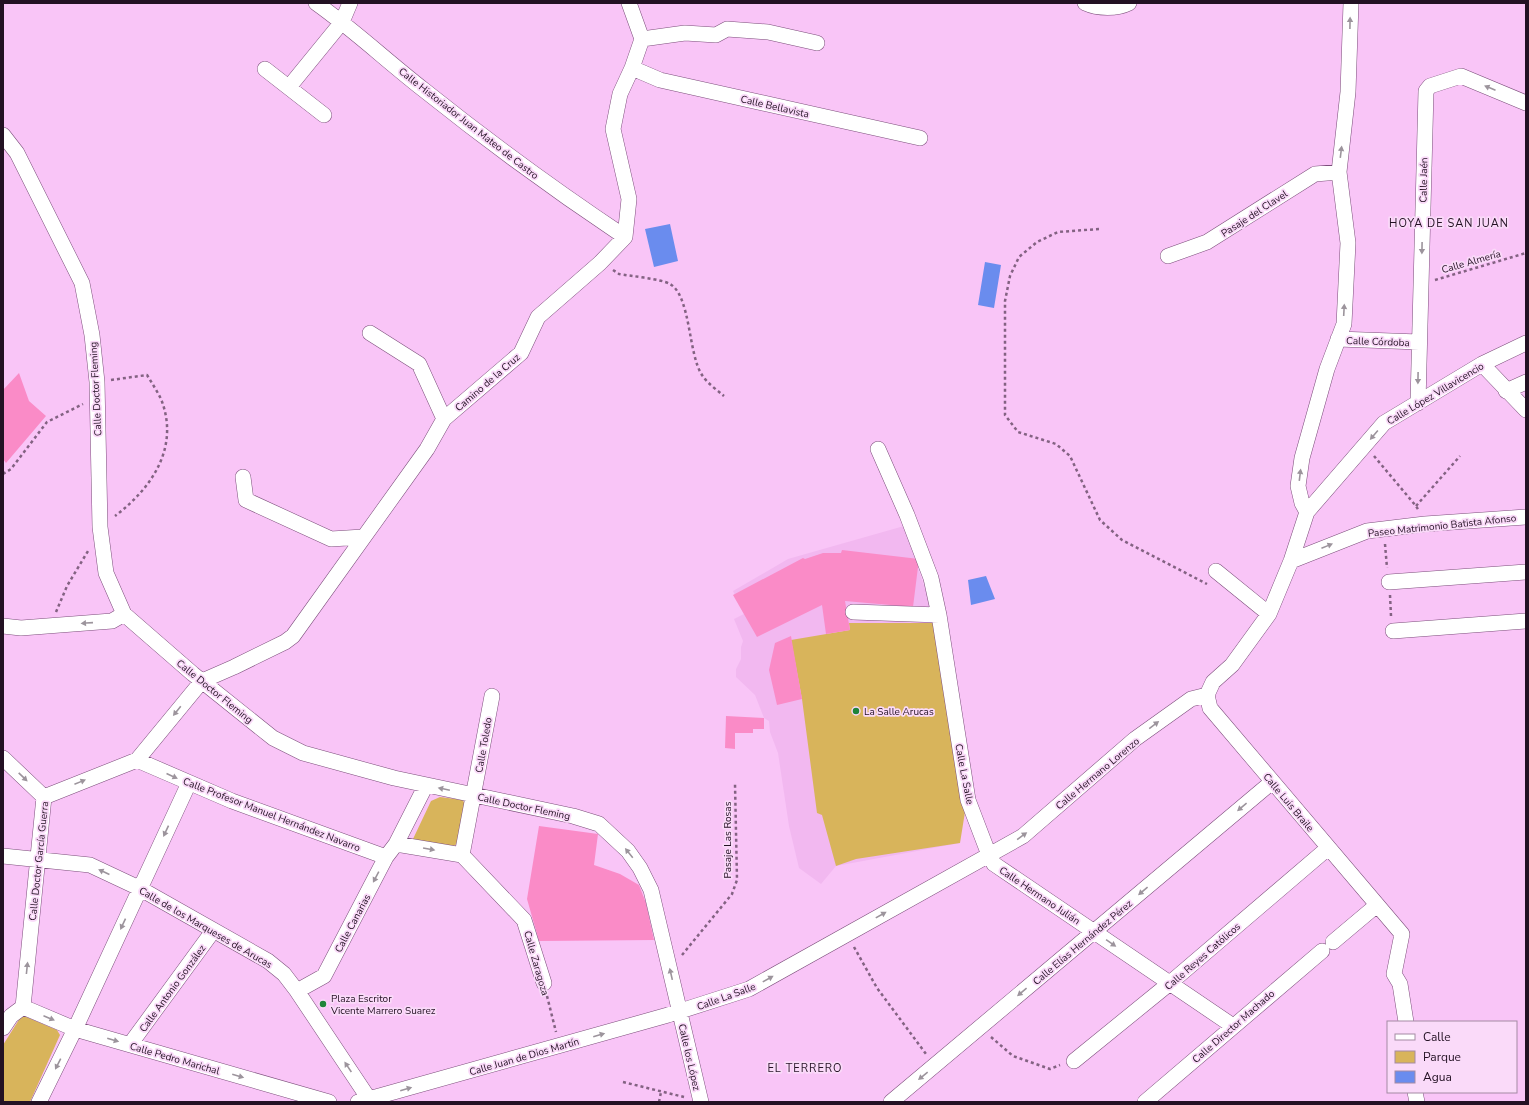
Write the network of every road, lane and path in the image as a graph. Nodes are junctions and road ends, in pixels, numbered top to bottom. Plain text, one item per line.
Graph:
1 (316, 3) edge
2 (350, 3) edge
3 (630, 3) edge
4 (1085, 3) edge
5 (1129, 3) edge
6 (1351, 3) edge
7 (342, 22) junction
8 (642, 39) junction
9 (817, 43) dead end
10 (632, 68) junction
11 (266, 69) dead end
12 (290, 88) junction
13 (1526, 103) edge
14 (324, 115) dead end
15 (3, 135) edge
16 (920, 138) dead end
17 (1339, 172) junction
18 (1099, 229) dead end
19 (625, 237) junction
20 (1526, 253) edge
21 (1168, 256) dead end
22 (600, 262) junction
23 (1421, 284) junction
24 (370, 333) dead end
25 (1338, 340) junction
26 (1419, 342) junction
27 (1526, 343) edge
28 (1482, 364) junction
29 (97, 382) junction
30 (1526, 382) edge
31 (1506, 391) junction
32 (724, 396) dead end
33 (97, 398) junction
34 (1418, 403) junction
35 (1526, 410) edge
36 (444, 420) junction
37 (1365, 446) junction
38 (878, 449) dead end
39 (1460, 456) dead end
40 (3, 474) edge
41 (243, 477) dead end
42 (1416, 506) junction
43 (1307, 512) junction
44 (1526, 516) edge
45 (1425, 524) junction
46 (101, 533) junction
47 (364, 537) junction
48 (1292, 561) junction
49 (1216, 571) dead end
50 (1526, 572) edge
51 (1389, 582) dead end
52 (1209, 585) dead end
53 (853, 612) dead end
54 (124, 614) junction
55 (1269, 614) junction
56 (939, 615) junction
57 (1526, 621) edge
58 (54, 625) junction
59 (3, 626) edge
60 (1393, 631) dead end
61 (202, 680) junction
62 (1207, 695) junction
63 (492, 696) dead end
64 (3, 758) edge
65 (136, 760) junction
66 (1272, 782) junction
67 (189, 783) junction
68 (735, 784) dead end
69 (426, 785) junction
70 (474, 795) junction
71 (44, 797) junction
72 (396, 844) junction
73 (1328, 848) junction
74 (462, 855) junction
75 (989, 855) junction
76 (3, 856) edge
77 (386, 857) junction
78 (38, 860) junction
79 (139, 888) junction
80 (1378, 906) junction
81 (213, 931) junction
82 (1094, 931) junction
83 (847, 934) junction
84 (670, 969) junction
85 (544, 984) joint
86 (1170, 984) junction
87 (297, 991) junction
88 (23, 1007) junction
89 (679, 1012) junction
90 (1406, 1021) edge
91 (1233, 1026) junction
92 (980, 1027) junction
93 (3, 1028) edge
94 (75, 1029) junction
95 (132, 1045) junction
96 (560, 1046) junction
97 (1074, 1061) joint
98 (934, 1066) junction
99 (623, 1082) dead end
100 (660, 1092) junction
101 (363, 1101) edge
102 (39, 1102) edge
103 (329, 1102) edge
104 (659, 1102) edge
105 (700, 1102) edge
106 (891, 1102) edge
107 (1145, 1102) edge

1 - 7 street, Calle Historiador Juan Mateo de Castro
2 - 7 street
3 - 8 street
4 - 5 street
17 -> 6 street
7 - 12 street
7 - 19 street, Calle Historiador Juan Mateo de Castro
8 - 9 street
8 - 10 street
10 - 16 street, Calle Bellavista
10 - 19 street
11 - 12 street
12 - 14 street
13 -> 23 street, Calle Jaén
15 - 29 street, Calle Doctor Fleming
17 - 21 street, Pasaje del Clavel
25 -> 17 street
18 - 52 path
19 - 22 street, Camino de la Cruz
20 - 23 path, Calle Almería
22 - 32 path
22 - 36 street, Camino de la Cruz
23 - 26 street, Calle Jaén
24 - 36 street
25 - 26 street, Calle Córdoba
43 -> 25 street
26 -> 34 street, Calle Jaén
27 - 28 street, Calle López Villavicencio
28 - 31 street
28 - 34 street, Calle López Villavicencio
29 - 33 street, Calle Doctor Fleming
29 - 46 path
30 - 31 street
31 - 35 street
33 - 40 path
33 - 46 street, Calle Doctor Fleming
34 -> 37 street, Calle López Villavicencio
36 - 47 street, Camino de la Cruz
37 - 42 path
37 - 43 street, Calle López Villavicencio
38 - 56 street, Calle La Salle
39 - 42 path
41 - 47 street
42 - 45 path
43 - 48 street
44 - 45 street, Paseo Matrimonio Batista Afonso
48 -> 45 street, Paseo Matrimonio Batista Afonso
46 - 54 street, Calle Doctor Fleming
46 - 58 path
47 - 61 street, Camino de la Cruz
48 - 55 street
49 - 55 street
50 - 51 street
53 - 56 street
54 -> 58 street
54 - 61 street, Calle Doctor Fleming
55 - 62 street
56 - 75 street, Calle La Salle
57 - 60 street
58 - 59 street
61 -> 65 street, Calle Doctor García Guerra
61 - 69 street, Calle Doctor Fleming
62 - 66 street, Calle Luis Braile
75 -> 62 street, Calle Hermano Lorenzo
63 - 70 street, Calle Toledo
64 -> 71 street
65 -> 67 street, Calle Profesor Manuel Hernández Navarro
71 -> 65 street, Calle Doctor García Guerra
66 - 73 street, Calle Luis Braile
66 -> 82 street, Calle Elías Hernández Pérez
67 - 77 street, Calle Profesor Manuel Hernández Navarro
67 -> 79 street
68 - 84 path, Pasaje Las Rosas
70 -> 69 street, Calle Doctor Fleming
69 - 72 street, Calle Canarias
70 - 74 street, Calle Toledo
84 -> 70 street, Calle Doctor Fleming
71 - 78 street, Calle Doctor García Guerra
72 -> 74 street
72 - 77 street, Calle Canarias
73 - 80 street, Calle Luis Braile
73 - 86 street, Calle Reyes Católicos
74 - 85 street, Calle Zaragoza
75 - 82 street, Calle Hermano Julián
83 -> 75 street, Calle La Salle
76 - 78 street, Calle de los Marqueses de Arucas
77 -> 87 street, Calle Canarias
79 -> 78 street, Calle de los Marqueses de Arucas
88 -> 78 street, Calle Doctor García Guerra
79 - 81 street, Calle de los Marqueses de Arucas
79 -> 94 street
80 - 90 street, Calle Luis Braile
80 - 91 street, Calle Director Machado
81 - 87 street, Calle de los Marqueses de Arucas
81 - 95 street, Calle Antonio González
82 -> 86 street, Calle Hermano Julián
82 -> 92 street, Calle Elías Hernández Pérez
89 -> 83 street, Calle La Salle
83 - 98 path
89 -> 84 street, Calle Doctor Fleming
85 - 96 path, Calle Zaragoza
86 - 91 street, Calle Hermano Julián
86 - 97 street, Calle Reyes Católicos
101 -> 87 street, Calle de los Marqueses de Arucas
88 - 93 street
88 -> 94 street, Calle Pedro Marichal
96 -> 89 street, Calle Juan de Dios Martín
89 - 105 street, Calle los López
91 - 107 street, Calle Director Machado
92 - 97 path
92 - 98 street, Calle Elías Hernández Pérez
94 -> 95 street, Calle Pedro Marichal
94 -> 102 street
95 -> 103 street, Calle Pedro Marichal
101 -> 96 street, Calle Juan de Dios Martín
98 -> 106 street, Calle Elías Hernández Pérez
99 - 100 path
100 - 104 path
100 - 105 path

